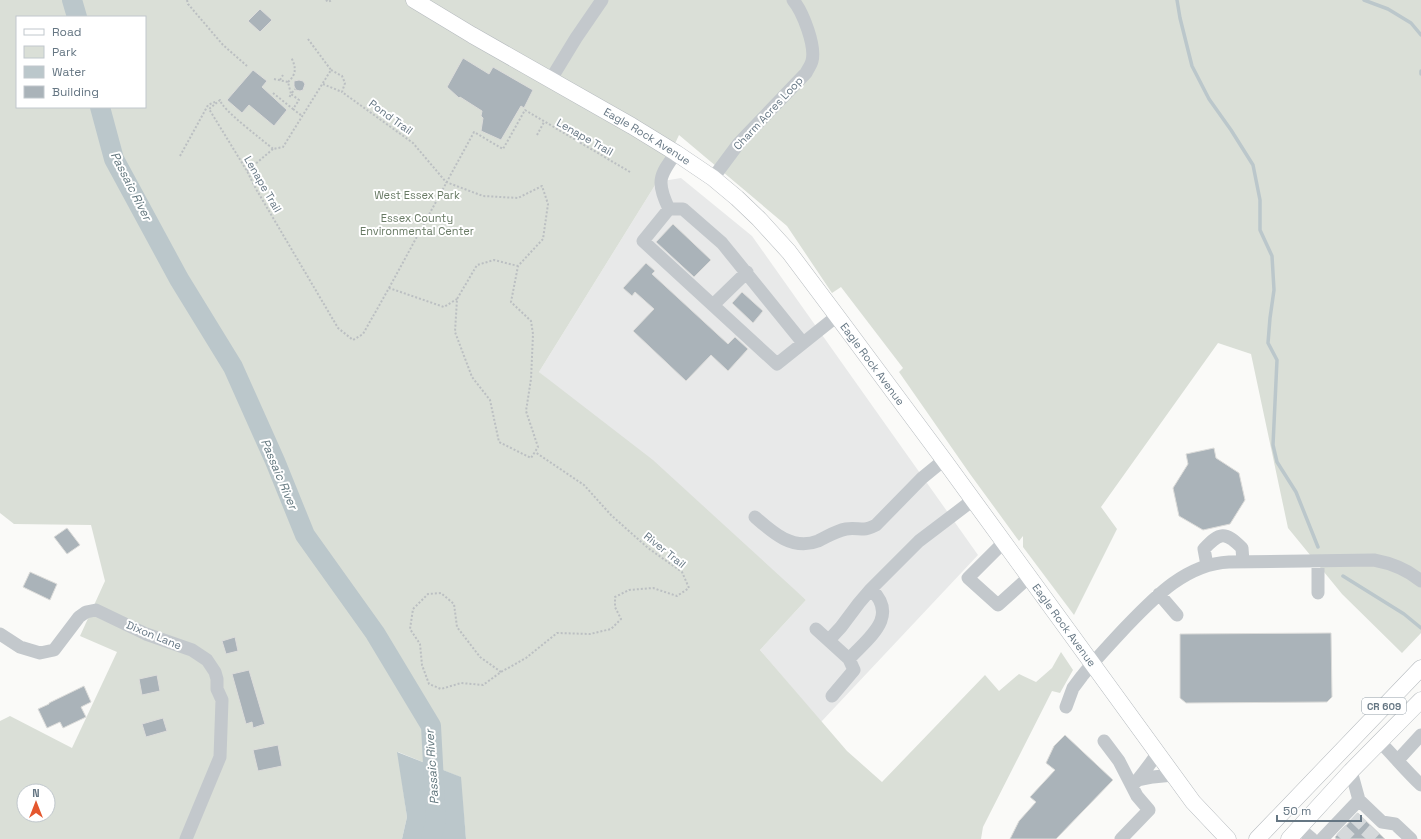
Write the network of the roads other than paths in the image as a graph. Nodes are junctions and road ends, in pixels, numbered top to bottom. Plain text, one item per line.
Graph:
1 (414, 0) edge
2 (602, 0) edge
3 (793, 0) edge
4 (551, 79) junction
5 (676, 153) junction
6 (713, 178) junction
7 (669, 209) junction
8 (747, 272) junction
9 (713, 305) junction
10 (837, 316) junction
11 (803, 343) junction
12 (944, 460) junction
13 (973, 500) junction
14 (755, 517) dead end
15 (1004, 542) junction
16 (1242, 562) junction
17 (1318, 562) junction
18 (1207, 565) junction
19 (1029, 577) junction
20 (1421, 581) edge
21 (871, 589) junction
22 (1318, 593) dead end
23 (1159, 594) junction
24 (1177, 615) dead end
25 (816, 629) dead end
26 (0, 634) edge
27 (829, 640) junction
28 (849, 659) junction
29 (1092, 663) junction
30 (1421, 668) edge
31 (832, 696) dead end
32 (1421, 701) edge
33 (1066, 707) dead end
34 (1421, 735) edge
35 (1104, 741) dead end
36 (1380, 742) junction
37 (1157, 754) junction
38 (1398, 760) junction
39 (1352, 771) junction
40 (1173, 775) junction
41 (1135, 783) junction
42 (1421, 786) edge
43 (1359, 800) junction
44 (1294, 834) edge
45 (186, 839) edge
46 (1121, 839) edge
47 (1228, 839) edge
48 (1257, 839) edge
49 (1312, 839) edge
50 (1322, 839) edge
51 (1411, 839) edge

1 - 4 main road, Eagle Rock Avenue
2 - 4 street
3 - 6 street, Charm Acres Loop
4 - 5 main road, Eagle Rock Avenue
5 - 6 main road, Eagle Rock Avenue
5 - 7 street
6 - 10 main road, Eagle Rock Avenue
7 - 8 street
7 - 9 street
8 - 9 street
8 - 11 street
9 - 11 street
10 - 11 street
10 - 12 main road, Eagle Rock Avenue
12 - 13 main road, Eagle Rock Avenue
12 - 14 street
13 - 15 main road, Eagle Rock Avenue
13 - 21 street
15 - 19 main road, Eagle Rock Avenue
15 - 19 street
16 - 17 street
16 - 18 street
16 - 18 street
17 - 20 street
17 - 22 street
18 - 23 street
19 - 29 main road, Eagle Rock Avenue
21 - 27 street
21 - 28 street
23 - 24 street
23 - 29 street
25 - 27 street
26 - 45 street, Dixon Lane
27 - 28 street
28 - 31 street
29 - 33 street
29 - 37 main road, Eagle Rock Avenue
30 - 48 main road, CR 609
32 - 36 main road, CR 609
34 - 38 street
35 - 41 street
36 - 38 street
36 - 39 main road, CR 609
37 - 40 main road, Eagle Rock Avenue
37 - 41 street
38 - 42 street
39 - 43 street
39 - 44 main road, CR 609
40 - 41 street
40 - 47 main road, Eagle Rock Avenue
41 - 46 street
43 - 50 street
43 - 51 street
44 - 49 street

